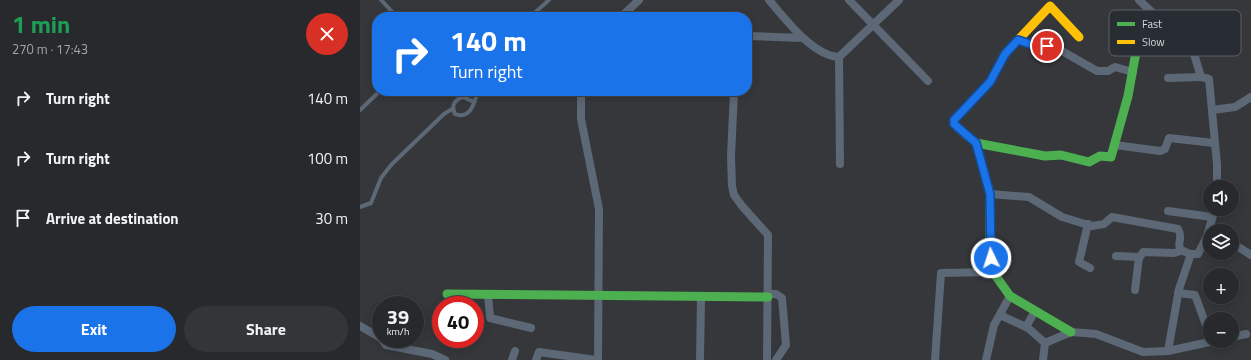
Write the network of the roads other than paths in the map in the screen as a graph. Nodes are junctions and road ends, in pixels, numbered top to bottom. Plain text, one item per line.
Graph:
1 (381, 0) edge
2 (549, 0) edge
3 (639, 0) edge
4 (769, 0) edge
5 (849, 0) edge
6 (899, 0) edge
7 (1139, 0) edge
8 (1150, 10) edge
9 (392, 12) edge
10 (536, 12) edge
11 (626, 12) edge
12 (872, 25) junction
13 (752, 36) edge
14 (1079, 37) dead end
15 (802, 38) junction
16 (1018, 40) junction
17 (1136, 56) edge
18 (1195, 56) edge
19 (839, 57) junction
20 (1133, 72) junction
21 (1202, 77) junction
22 (1168, 78) dead end
23 (928, 81) dead end
24 (375, 96) edge
25 (476, 96) edge
26 (582, 96) edge
27 (734, 96) edge
28 (1251, 97) edge
29 (474, 102) junction
30 (452, 109) junction
31 (360, 110) edge
32 (1212, 110) junction
33 (976, 143) junction
34 (1214, 143) junction
35 (1115, 145) junction
36 (840, 164) dead end
37 (1217, 180) edge
38 (990, 194) junction
39 (360, 207) edge
40 (1168, 211) dead end
41 (1203, 213) edge
42 (1088, 224) junction
43 (1203, 246) edge
44 (1239, 247) edge
45 (1181, 251) junction
46 (1191, 254) junction
47 (1251, 255) edge
48 (1116, 256) dead end
49 (1139, 257) junction
50 (1090, 268) dead end
51 (993, 272) junction
52 (1135, 290) dead end
53 (1178, 293) junction
54 (446, 294) dead end
55 (488, 295) junction
56 (768, 296) junction
57 (1010, 296) junction
58 (599, 297) junction
59 (701, 297) junction
60 (1035, 311) junction
61 (1000, 315) junction
62 (1203, 317) edge
63 (360, 326) edge
64 (1026, 327) junction
65 (530, 328) dead end
66 (1071, 332) junction
67 (372, 333) edge
68 (1246, 334) dead end
69 (1239, 336) edge
70 (1045, 343) junction
71 (1203, 343) edge
72 (401, 348) edge
73 (515, 351) dead end
74 (1168, 351) junction
75 (445, 360) edge
76 (512, 360) edge
77 (536, 360) edge
78 (597, 360) edge
79 (700, 360) edge
80 (767, 360) edge
81 (776, 360) edge
82 (935, 360) edge
83 (986, 360) edge
84 (1043, 360) edge

1 - 9 lane
2 - 10 lane
3 - 11 street
4 - 15 street
5 - 12 street
6 - 12 street
7 - 8 street
12 - 19 street
12 - 23 street
13 - 15 street
14 - 16 street
15 - 19 street
16 - 20 street
16 - 33 street
17 - 20 street
18 - 21 street
19 - 36 street
20 - 35 street
21 - 22 street
21 - 32 street
24 - 31 lane
25 - 29 lane
26 - 58 street
27 - 56 street
28 - 32 street
29 - 30 lane
29 - 30 lane
30 - 39 lane
32 - 34 street
33 - 35 street
33 - 38 street
34 - 35 street
34 - 37 street
38 - 42 street
38 - 51 street
40 - 41 street
42 - 45 street
42 - 50 street
43 - 46 street
44 - 47 street
45 - 46 street
45 - 49 street
46 - 53 street
48 - 49 street
49 - 52 street
51 - 57 street
51 - 82 street
53 - 62 street
53 - 74 street
54 - 55 street
55 - 58 street
55 - 65 street
56 - 59 street
56 - 80 street
56 - 81 street
57 - 60 street
57 - 61 street
58 - 59 street
58 - 78 street
59 - 79 street
60 - 64 street
60 - 66 street
61 - 64 street
61 - 83 street
63 - 67 street
64 - 70 street
66 - 70 street
66 - 74 street
68 - 69 street
70 - 84 street
71 - 74 street
72 - 75 street
73 - 76 street
77 - 78 street

